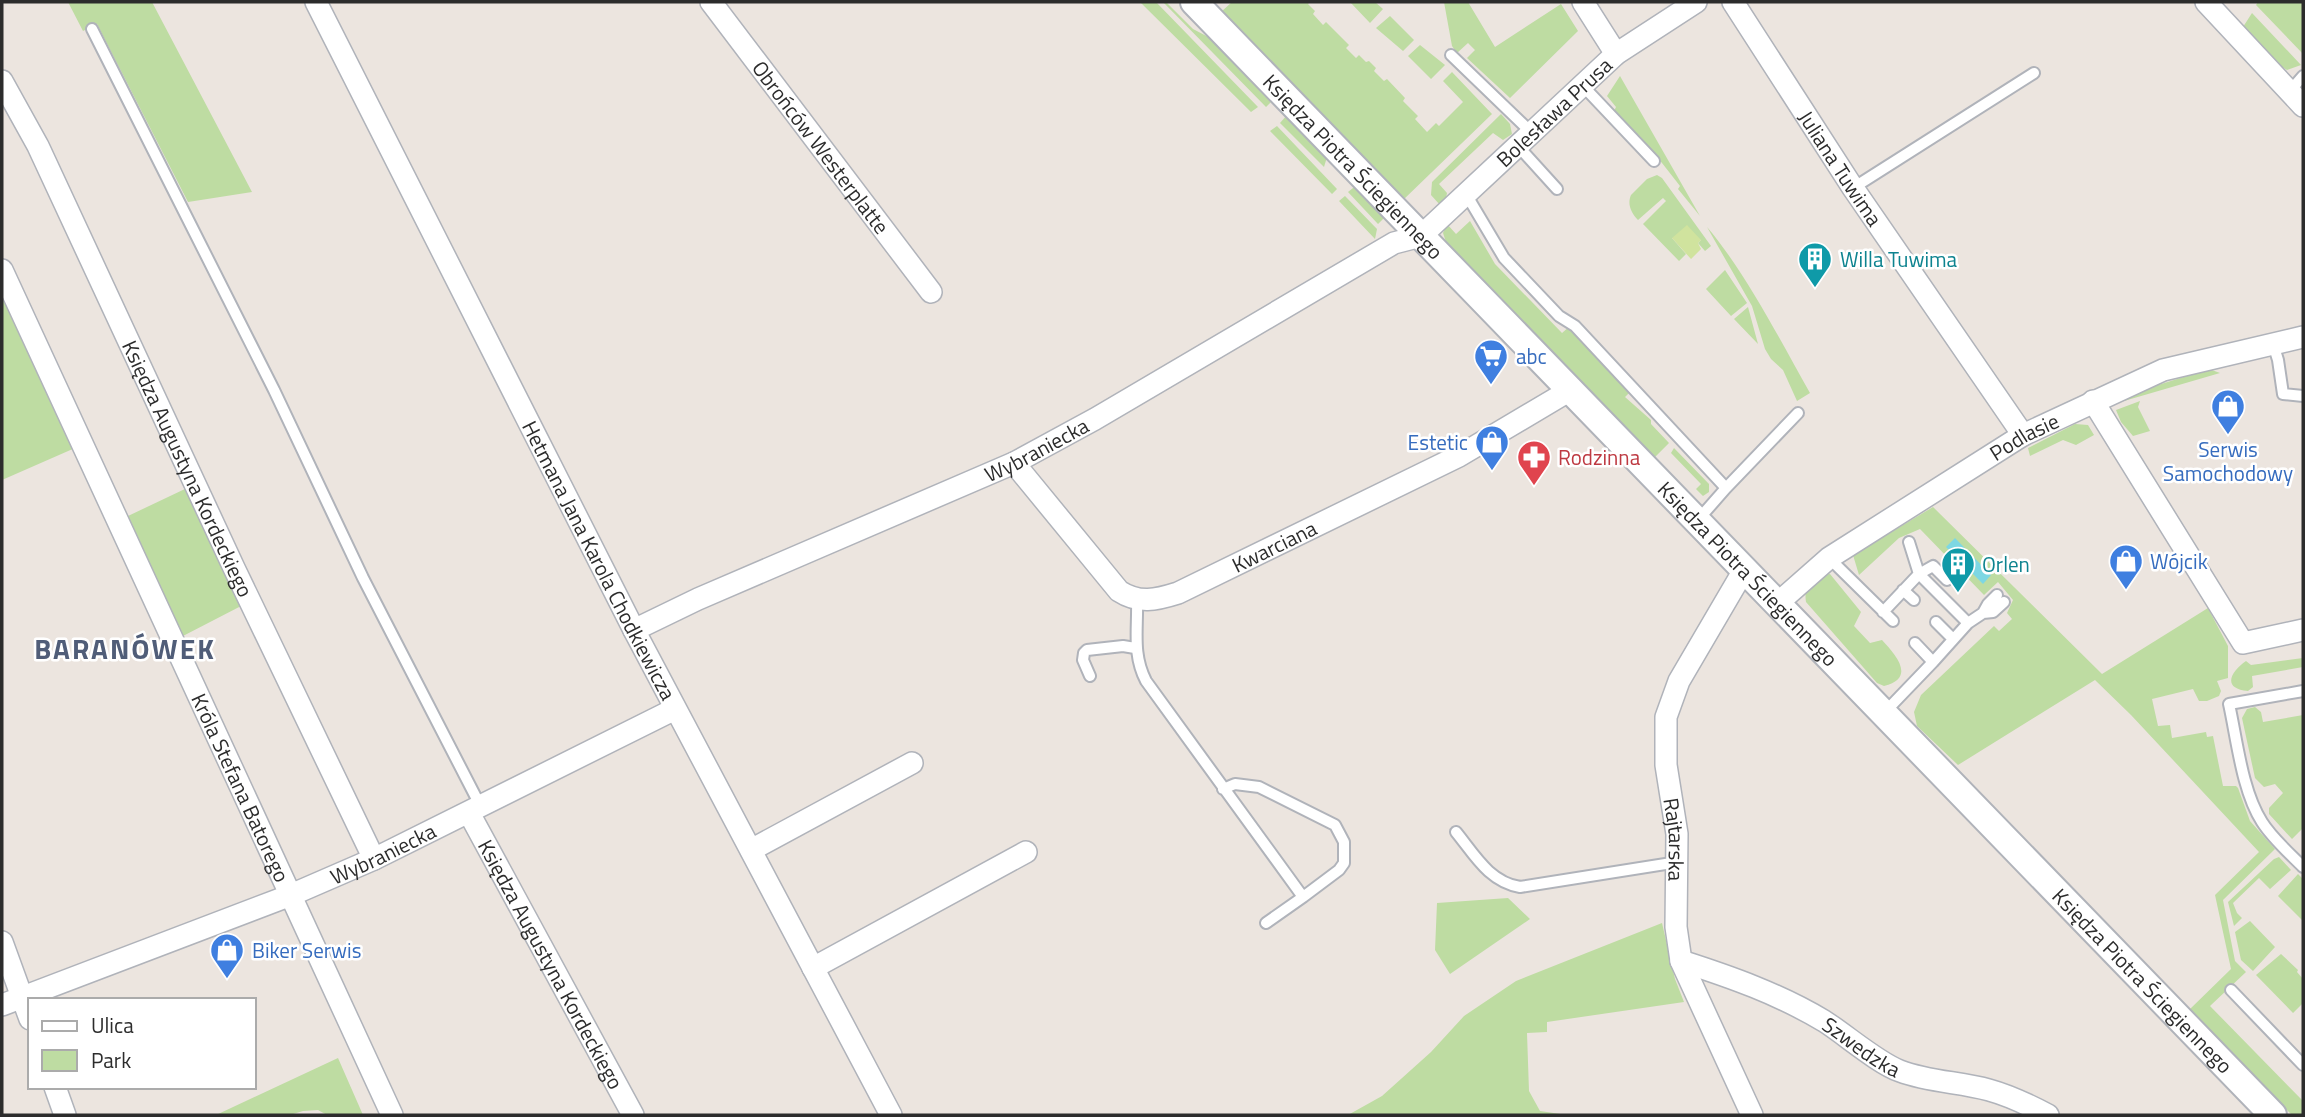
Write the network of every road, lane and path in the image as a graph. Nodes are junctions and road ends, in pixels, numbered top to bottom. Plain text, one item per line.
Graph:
1 (316, 2) edge
2 (711, 2) edge
3 (1194, 2) edge
4 (1583, 2) edge
5 (1696, 2) edge
6 (1733, 2) edge
7 (2207, 2) edge
8 (92, 29) dead end
9 (1616, 54) junction
10 (1451, 55) dead end
11 (2035, 73) dead end
12 (2, 81) edge
13 (1583, 86) junction
14 (2299, 91) edge
15 (1525, 139) junction
16 (1654, 161) dead end
17 (1853, 188) junction
18 (1557, 189) dead end
19 (1466, 194) junction
20 (1421, 236) junction
21 (2, 270) edge
22 (930, 292) dead end
23 (2303, 337) edge
24 (2273, 344) junction
25 (1572, 389) junction
26 (2303, 396) edge
27 (2093, 401) junction
28 (1798, 413) dead end
29 (2022, 435) junction
30 (1014, 463) junction
31 (1726, 488) junction
32 (1697, 521) junction
33 (1909, 542) dead end
34 (1829, 558) junction
35 (1744, 570) junction
36 (1919, 575) junction
37 (1947, 580) dead end
38 (1903, 590) junction
39 (2001, 599) dead end
40 (1136, 600) junction
41 (1914, 600) dead end
42 (1778, 603) junction
43 (1971, 605) dead end
44 (1883, 612) junction
45 (1976, 618) junction
46 (1893, 621) dead end
47 (1936, 622) dead end
48 (634, 630) junction
49 (2303, 630) edge
50 (1953, 639) junction
51 (1915, 643) dead end
52 (1135, 648) junction
53 (1933, 662) junction
54 (1090, 676) dead end
55 (2303, 691) edge
56 (675, 709) junction
57 (1884, 713) junction
58 (912, 762) dead end
59 (1223, 789) junction
60 (475, 810) junction
61 (1455, 832) dead end
62 (751, 850) junction
63 (1026, 852) dead end
64 (374, 859) junction
65 (1678, 862) junction
66 (2303, 867) edge
67 (291, 895) junction
68 (1303, 897) junction
69 (1266, 923) dead end
70 (2, 942) edge
71 (1681, 961) junction
72 (813, 968) junction
73 (2231, 990) dead end
74 (12, 1001) edge
75 (28, 1017) edge
76 (2303, 1065) edge
77 (56, 1089) edge
78 (65, 1115) edge
79 (392, 1115) edge
80 (633, 1115) edge
81 (891, 1115) edge
82 (1752, 1115) edge
83 (2048, 1115) edge
84 (2273, 1115) edge

1 - 48 street, Hetmana Jana Karola Chodkiewicza
2 - 22 street, Obrońców Westerplatte
3 - 20 street, Księdza Piotra Ściegiennego
4 - 9 street
5 - 9 street, Bolesława Prusa
6 - 17 street, Juliana Tuwima
7 - 14 street
8 - 60 lane
9 - 13 street, Bolesława Prusa
10 - 15 lane
11 - 17 lane
12 - 64 street, Księdza Augustyna Kordeckiego
13 - 15 street, Bolesława Prusa
13 - 16 lane
15 - 18 lane
15 - 19 street, Bolesława Prusa
17 - 29 street, Juliana Tuwima
19 - 20 street, Bolesława Prusa
19 - 31 lane
20 - 25 street, Księdza Piotra Ściegiennego
20 - 30 street, Wybraniecka
21 - 67 street, Króla Stefana Batorego
23 - 24 street, Podlasie
24 - 26 lane
24 - 27 street, Podlasie
25 - 32 street, Księdza Piotra Ściegiennego
25 - 40 street, Kwarciana
27 - 29 street, Podlasie
27 - 49 street
28 - 31 lane
29 - 34 street, Podlasie
30 - 40 street
30 - 48 street, Wybraniecka
31 - 32 lane
32 - 35 street, Księdza Piotra Ściegiennego
33 - 36 lane
34 - 42 street, Podlasie
34 - 44 lane
35 - 42 street, Księdza Piotra Ściegiennego
35 - 65 street, Rajtarska
36 - 37 lane
36 - 38 lane
36 - 45 lane
38 - 41 lane
38 - 44 lane
39 - 45 lane
40 - 52 lane
42 - 57 street, Księdza Piotra Ściegiennego
43 - 45 lane
44 - 46 lane
45 - 50 lane
47 - 50 lane
48 - 56 street, Hetmana Jana Karola Chodkiewicza
50 - 53 lane
51 - 53 lane
52 - 54 lane
52 - 59 lane
53 - 57 lane
55 - 66 lane
56 - 60 street, Wybraniecka
56 - 62 street, Hetmana Jana Karola Chodkiewicza
57 - 84 street, Księdza Piotra Ściegiennego
58 - 62 street
59 - 68 lane
59 - 68 lane
60 - 64 street, Wybraniecka
60 - 80 street, Księdza Augustyna Kordeckiego
61 - 65 lane
62 - 72 street, Hetmana Jana Karola Chodkiewicza
63 - 72 street
64 - 67 street, Wybraniecka
65 - 71 street, Rajtarska
67 - 74 street, Wybraniecka
67 - 79 street, Króla Stefana Batorego
68 - 69 lane
70 - 74 street
71 - 82 street, Rajtarska
71 - 83 street, Szwedzka
72 - 81 street, Hetmana Jana Karola Chodkiewicza
73 - 76 lane
74 - 75 street
77 - 78 street

